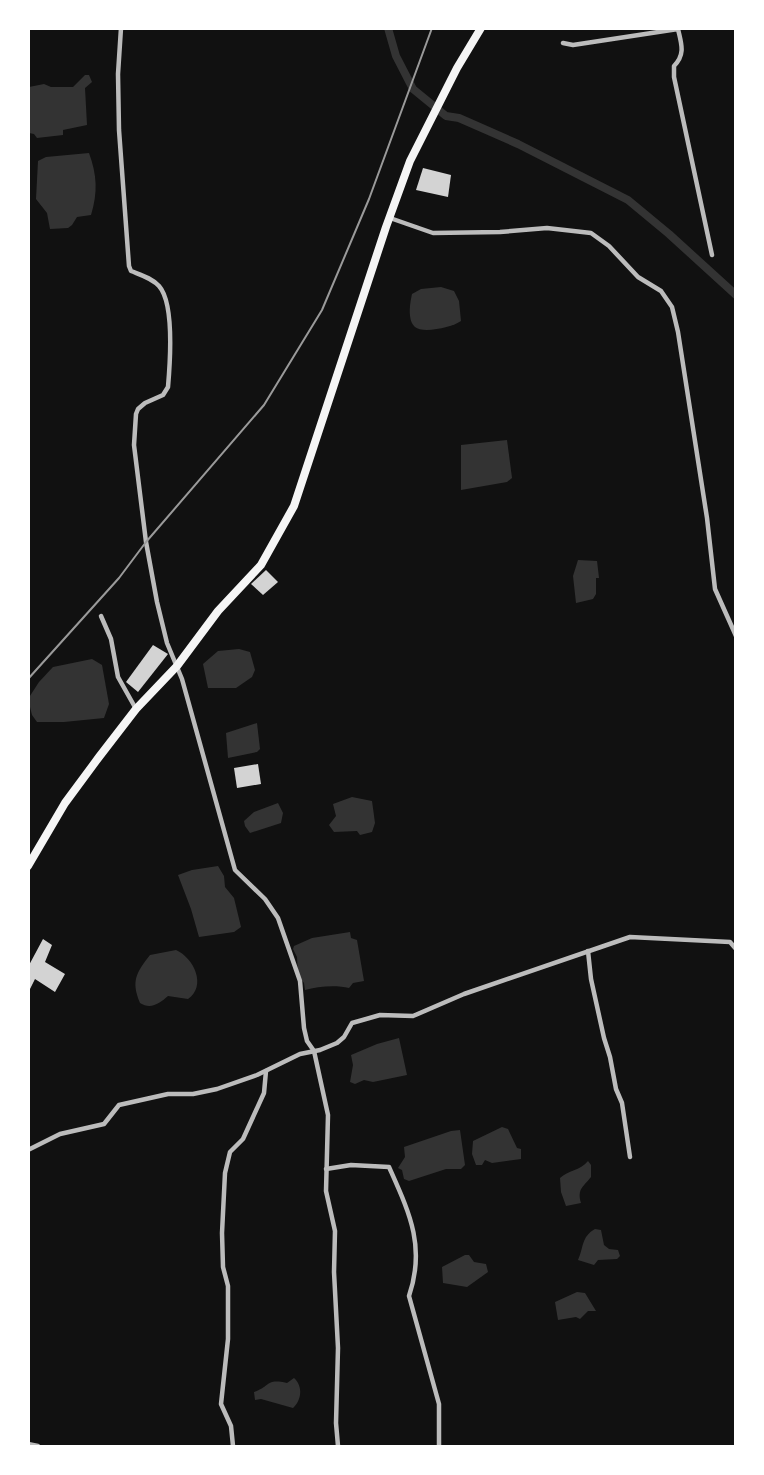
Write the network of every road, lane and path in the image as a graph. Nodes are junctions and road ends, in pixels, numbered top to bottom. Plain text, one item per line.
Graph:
1 (121, 28) edge
2 (481, 28) edge
3 (679, 29) edge
4 (563, 43) dead end
5 (390, 218) junction
6 (712, 255) dead end
7 (101, 616) dead end
8 (735, 636) edge
9 (177, 666) junction
10 (136, 709) junction
11 (28, 866) edge
12 (735, 949) edge
13 (588, 951) junction
14 (314, 1051) junction
15 (266, 1071) junction
16 (28, 1150) edge
17 (630, 1157) dead end
18 (326, 1169) junction
19 (28, 1444) edge
20 (38, 1446) edge
21 (233, 1446) edge
22 (338, 1446) edge
23 (439, 1446) edge

1 - 9 street
2 - 5 highway
3 - 4 street
3 - 6 street
5 - 8 street
5 - 9 highway
7 - 10 street
9 - 10 highway
9 - 14 street
10 - 11 highway
12 - 13 street
13 - 14 street
13 - 17 street
14 - 15 street
14 - 18 street
15 - 16 street
15 - 21 street
18 - 22 street
18 - 23 street
19 - 20 street

